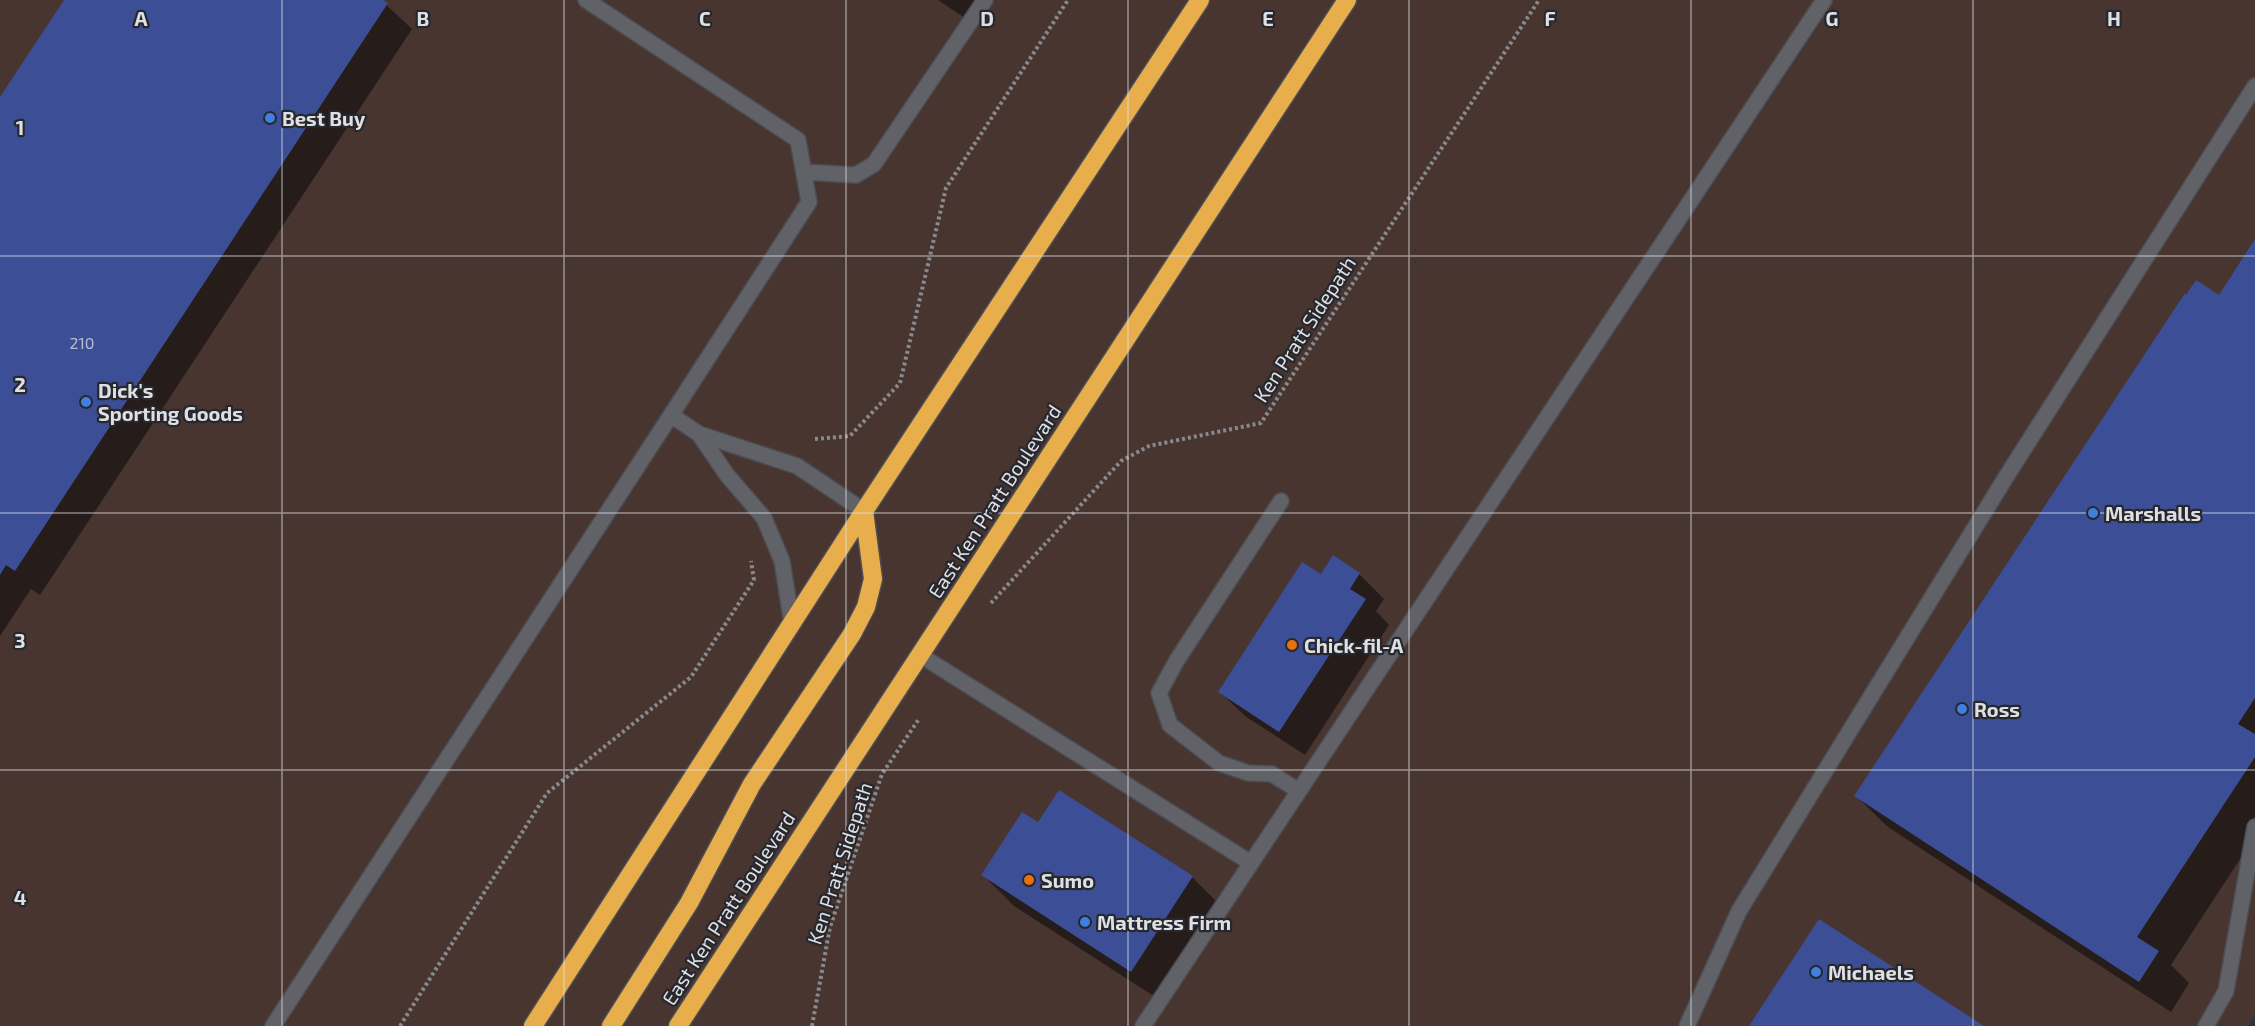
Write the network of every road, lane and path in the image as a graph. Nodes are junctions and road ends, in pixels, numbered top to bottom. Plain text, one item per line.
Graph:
1 (586, 0) edge
2 (985, 0) edge
3 (1068, 0) edge
4 (1200, 0) edge
5 (1347, 0) edge
6 (1539, 0) edge
7 (1824, 0) edge
8 (2255, 86) edge
9 (804, 172) junction
10 (670, 416) junction
11 (699, 434) junction
12 (815, 439) dead end
13 (1281, 501) dead end
14 (864, 511) junction
15 (751, 558) dead end
16 (991, 603) dead end
17 (792, 624) junction
18 (920, 655) junction
19 (919, 719) dead end
20 (1299, 791) junction
21 (2255, 827) edge
22 (1251, 863) junction
23 (273, 1026) edge
24 (400, 1026) edge
25 (533, 1026) edge
26 (611, 1026) edge
27 (678, 1026) edge
28 (812, 1026) edge
29 (1143, 1026) edge
30 (1687, 1026) edge
31 (2206, 1026) edge

1 - 9 lane
2 - 9 lane
3 - 12 path
4 - 14 highway
5 - 18 highway, East Ken Pratt Boulevard
6 - 16 path, Ken Pratt Sidepath
7 - 20 lane
8 - 30 lane
9 - 10 lane
10 - 11 lane
10 - 23 lane
11 - 14 lane
11 - 17 lane
13 - 20 lane
14 - 17 highway
14 - 26 highway
15 - 24 path
17 - 25 highway
18 - 22 lane
18 - 27 highway, East Ken Pratt Boulevard
19 - 28 path, Ken Pratt Sidepath
20 - 22 lane
21 - 31 lane
22 - 29 lane

